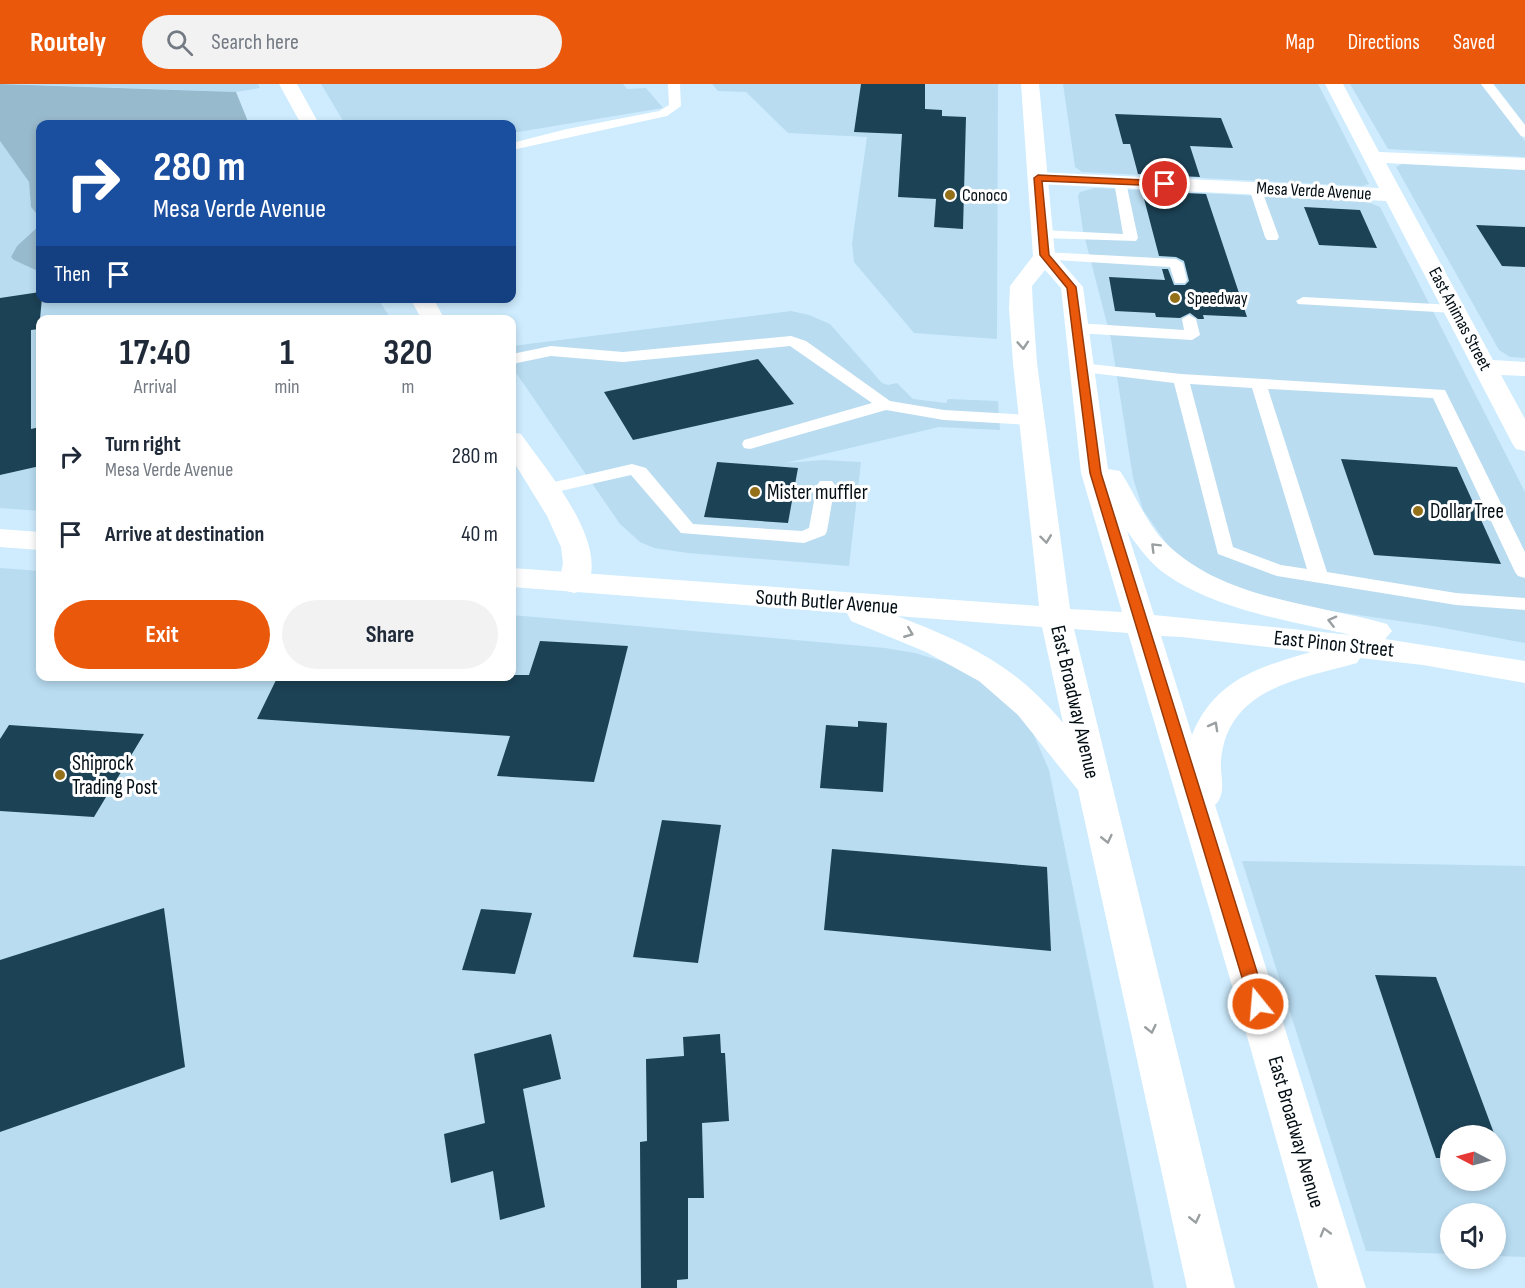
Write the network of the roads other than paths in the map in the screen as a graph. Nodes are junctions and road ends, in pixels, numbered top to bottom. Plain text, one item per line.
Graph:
1 (288, 84) edge
2 (674, 84) edge
3 (1030, 84) edge
4 (1334, 84) edge
5 (1487, 84) edge
6 (308, 120) edge
7 (1525, 133) edge
8 (516, 146) edge
9 (1373, 157) junction
10 (1525, 164) edge
11 (1038, 178) junction
12 (1120, 182) junction
13 (1255, 188) junction
14 (1394, 195) junction
15 (1272, 237) dead end
16 (1043, 245) junction
17 (1180, 280) dead end
18 (1303, 301) dead end
19 (1455, 309) junction
20 (1189, 319) dead end
21 (1077, 328) junction
22 (516, 358) edge
23 (1485, 367) junction
24 (1081, 368) junction
25 (1525, 369) edge
26 (1181, 379) junction
27 (1259, 384) junction
28 (885, 405) junction
29 (1031, 420) junction
30 (1090, 442) junction
31 (1525, 442) edge
32 (750, 444) dead end
33 (516, 446) edge
34 (826, 484) dead end
35 (543, 489) junction
36 (0, 538) edge
37 (36, 541) edge
38 (1525, 572) edge
39 (1319, 577) junction
40 (516, 578) edge
41 (573, 583) junction
42 (835, 603) junction
43 (1525, 604) edge
44 (1056, 618) junction
45 (1142, 624) junction
46 (1374, 648) junction
47 (1518, 671) edge
48 (1094, 787) junction
49 (1209, 844) junction
50 (1211, 1288) edge
51 (1342, 1288) edge

1 - 6 main road
2 - 8 lane
3 - 11 main road
4 - 9 main road
5 - 7 lane
9 - 10 main road, Mesa Verde Avenue
9 - 14 main road, Mesa Verde Avenue
11 - 12 main road, Mesa Verde Avenue
11 - 16 main road
12 - 13 main road, Mesa Verde Avenue
12 - 16 lane
13 - 14 main road, Mesa Verde Avenue
13 - 15 lane
14 - 19 main road, East Animas Street
16 - 17 lane
16 - 21 main road, East Broadway Avenue
16 -> 29 main road, East Broadway Avenue
18 - 19 lane
19 - 23 main road, East Animas Street
20 - 21 lane
21 - 24 main road, East Broadway Avenue
22 - 28 lane
23 - 25 main road
23 - 31 main road, East Animas Street
24 - 26 lane
24 - 30 main road, East Broadway Avenue
26 - 27 lane
26 - 39 lane
27 - 38 lane
27 - 39 lane
28 - 29 lane
28 - 32 lane
29 -> 44 main road, East Broadway Avenue
30 - 45 main road, East Broadway Avenue
47 -> 30 main road
33 - 35 main road
34 - 35 lane
35 - 41 main road
36 - 37 main road
39 - 43 lane
40 - 41 main road, South Butler Avenue
41 - 42 main road, South Butler Avenue
42 - 44 main road, South Butler Avenue
42 -> 48 main road
44 - 45 main road, South Butler Avenue
44 - 48 main road, East Broadway Avenue
45 - 46 main road, East Pinon Street
45 - 49 main road, East Broadway Avenue
46 - 47 main road, East Pinon Street
49 -> 46 main road
48 -> 50 main road, East Broadway Avenue
51 -> 49 main road, East Broadway Avenue

